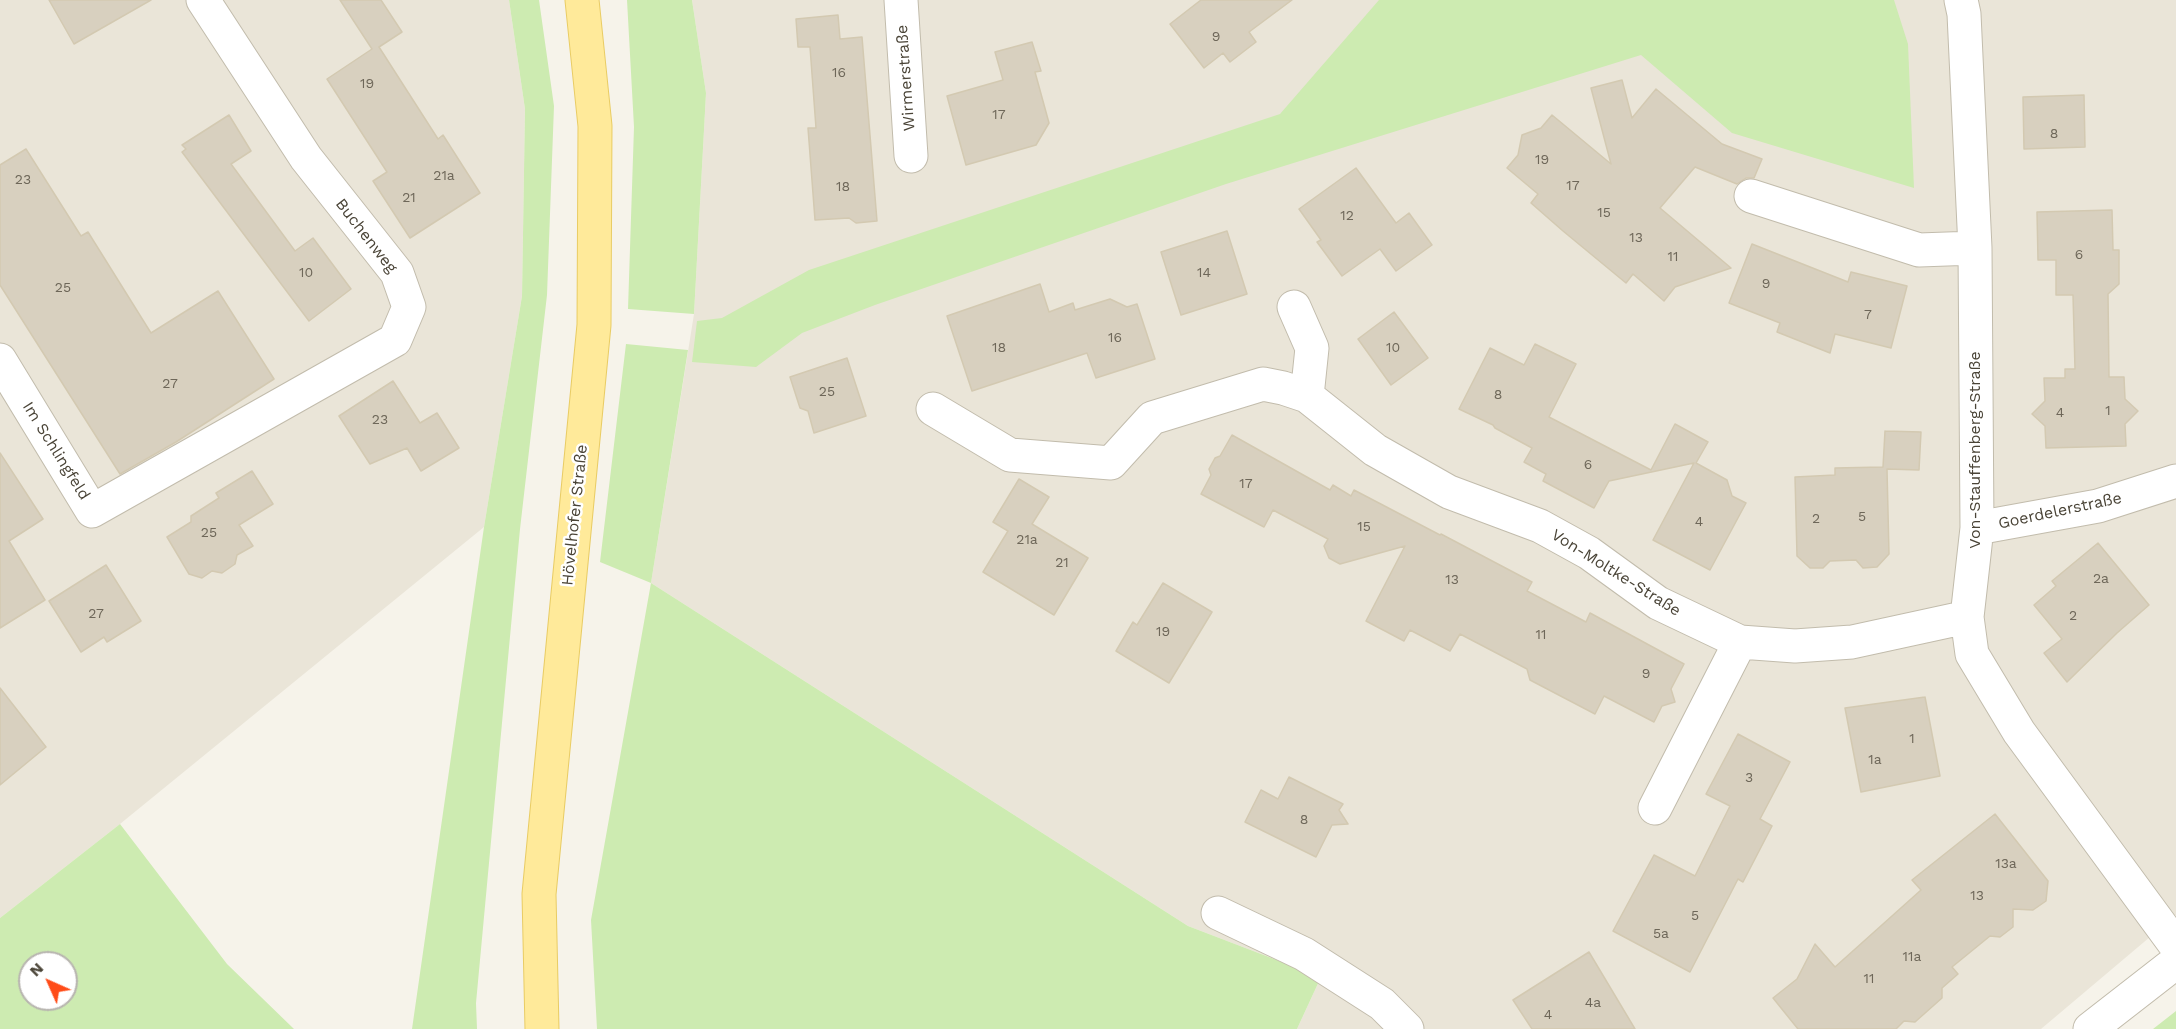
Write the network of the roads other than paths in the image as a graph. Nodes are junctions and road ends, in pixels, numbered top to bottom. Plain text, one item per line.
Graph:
1 (203, 0) edge
2 (582, 0) edge
3 (901, 0) edge
4 (1961, 0) edge
5 (912, 156) dead end
6 (1751, 196) dead end
7 (1975, 248) junction
8 (1294, 307) dead end
9 (0, 360) edge
10 (1307, 396) junction
11 (933, 409) dead end
12 (2176, 481) edge
13 (92, 511) joint
14 (1977, 528) junction
15 (1967, 617) junction
16 (1740, 642) junction
17 (1655, 807) dead end
18 (1218, 913) dead end
19 (2176, 946) edge
20 (2176, 962) edge
21 (542, 1029) edge
22 (1407, 1029) edge
23 (2090, 1029) edge

1 - 13 street, Buchenweg
2 - 21 main road, Hövelhofer Straße
3 - 5 street, Wirmerstraße
4 - 7 street, Von-Stauffenberg-Straße
6 - 7 street
7 - 14 street, Von-Stauffenberg-Straße
8 - 10 street
9 - 13 street, Im Schlingfeld
10 - 11 street, Von-Moltke-Straße
10 - 16 street, Von-Moltke-Straße
12 - 14 street, Goerdelerstraße
14 - 15 street, Von-Stauffenberg-Straße
15 - 16 street, Von-Moltke-Straße
15 - 19 street, Von-Stauffenberg-Straße
16 - 17 street
18 - 22 street
20 - 23 street

